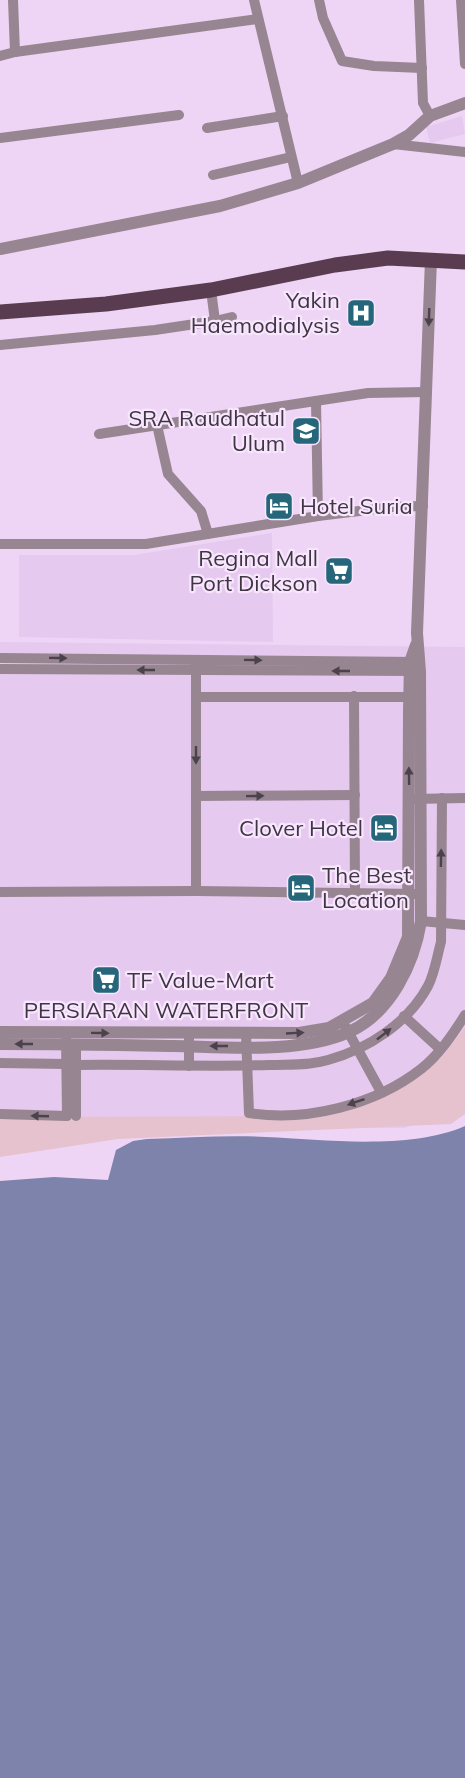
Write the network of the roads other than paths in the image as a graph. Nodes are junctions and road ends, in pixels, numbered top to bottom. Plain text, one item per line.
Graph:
1 (13, 0) edge
2 (254, 0) edge
3 (319, 0) edge
4 (419, 0) edge
5 (461, 0) edge
6 (258, 19) junction
7 (15, 52) junction
8 (0, 56) edge
9 (465, 64) edge
10 (422, 68) junction
11 (465, 103) edge
12 (179, 115) dead end
13 (283, 116) junction
14 (430, 116) junction
15 (207, 128) dead end
16 (0, 138) edge
17 (393, 144) junction
18 (465, 152) edge
19 (291, 157) junction
20 (213, 175) dead end
21 (298, 183) junction
22 (0, 249) edge
23 (431, 259) junction
24 (465, 262) edge
25 (211, 290) junction
26 (0, 312) edge
27 (232, 317) dead end
28 (215, 321) junction
29 (0, 345) edge
30 (427, 392) junction
31 (316, 401) junction
32 (157, 425) junction
33 (99, 434) dead end
34 (423, 506) junction
35 (318, 516) junction
36 (207, 534) junction
37 (0, 544) edge
38 (0, 658) edge
39 (196, 665) junction
40 (415, 667) junction
41 (0, 669) edge
42 (354, 696) junction
43 (196, 697) junction
44 (409, 697) junction
45 (355, 795) junction
46 (196, 796) junction
47 (442, 798) junction
48 (465, 798) edge
49 (415, 799) junction
50 (196, 891) junction
51 (0, 892) edge
52 (355, 892) junction
53 (415, 894) junction
54 (421, 921) junction
55 (441, 922) junction
56 (465, 925) edge
57 (465, 1015) edge
58 (404, 1016) junction
59 (346, 1027) junction
60 (0, 1032) edge
61 (69, 1040) junction
62 (190, 1040) junction
63 (247, 1040) junction
64 (0, 1044) edge
65 (440, 1049) junction
66 (357, 1050) junction
67 (0, 1063) edge
68 (71, 1064) junction
69 (189, 1066) junction
70 (248, 1066) junction
71 (381, 1092) junction
72 (0, 1114) edge
73 (76, 1116) dead end

1 - 7 street
2 - 6 street
3 - 10 street
4 - 10 street
5 - 9 street
6 - 7 street
6 - 13 street
7 - 8 street
10 - 14 street
11 - 14 street
12 - 16 street
13 - 15 street
13 - 19 street
14 - 17 street
17 - 18 street
17 - 21 street
19 - 20 street
19 - 21 street
21 - 22 street
23 - 24 main road
23 - 25 main road
23 -> 30 street, PERSIARAN WATERFRONT
25 - 26 main road
25 - 28 street
27 - 28 street
28 - 29 street
30 - 31 street
30 - 34 street, PERSIARAN WATERFRONT
31 - 32 street
31 - 35 street
32 - 33 street
32 - 36 street
34 - 35 street
34 - 40 street, PERSIARAN WATERFRONT
35 - 36 street
36 - 37 street
38 -> 39 street
39 - 40 street
39 -> 41 street
39 - 43 street
40 - 44 street, PERSIARAN WATERFRONT
40 - 49 street, PERSIARAN WATERFRONT
42 - 43 street
42 - 44 street
42 - 45 street
43 -> 46 street
49 -> 44 street, PERSIARAN WATERFRONT
46 -> 45 street
45 - 52 street
46 - 50 street
47 - 48 street
47 - 49 street
55 -> 47 street
49 - 53 street, PERSIARAN WATERFRONT
50 - 51 street
50 - 52 street
52 - 53 street
53 - 54 street, PERSIARAN WATERFRONT
53 - 59 street, PERSIARAN WATERFRONT
54 - 55 street
54 - 59 street, PERSIARAN WATERFRONT
55 - 56 street
55 - 58 street
57 - 65 street
58 - 65 street
66 -> 58 street
59 - 63 street, PERSIARAN WATERFRONT
59 - 66 street
60 - 61 street, PERSIARAN WATERFRONT
61 - 62 street, PERSIARAN WATERFRONT
61 -> 64 street, PERSIARAN WATERFRONT
61 - 68 street
62 - 63 street, PERSIARAN WATERFRONT
62 - 69 street
63 - 70 street
65 - 71 street
66 - 70 street
66 - 71 street
67 - 68 street
68 - 69 street
68 -> 72 street
68 - 73 street
69 - 70 street
71 -> 70 street

